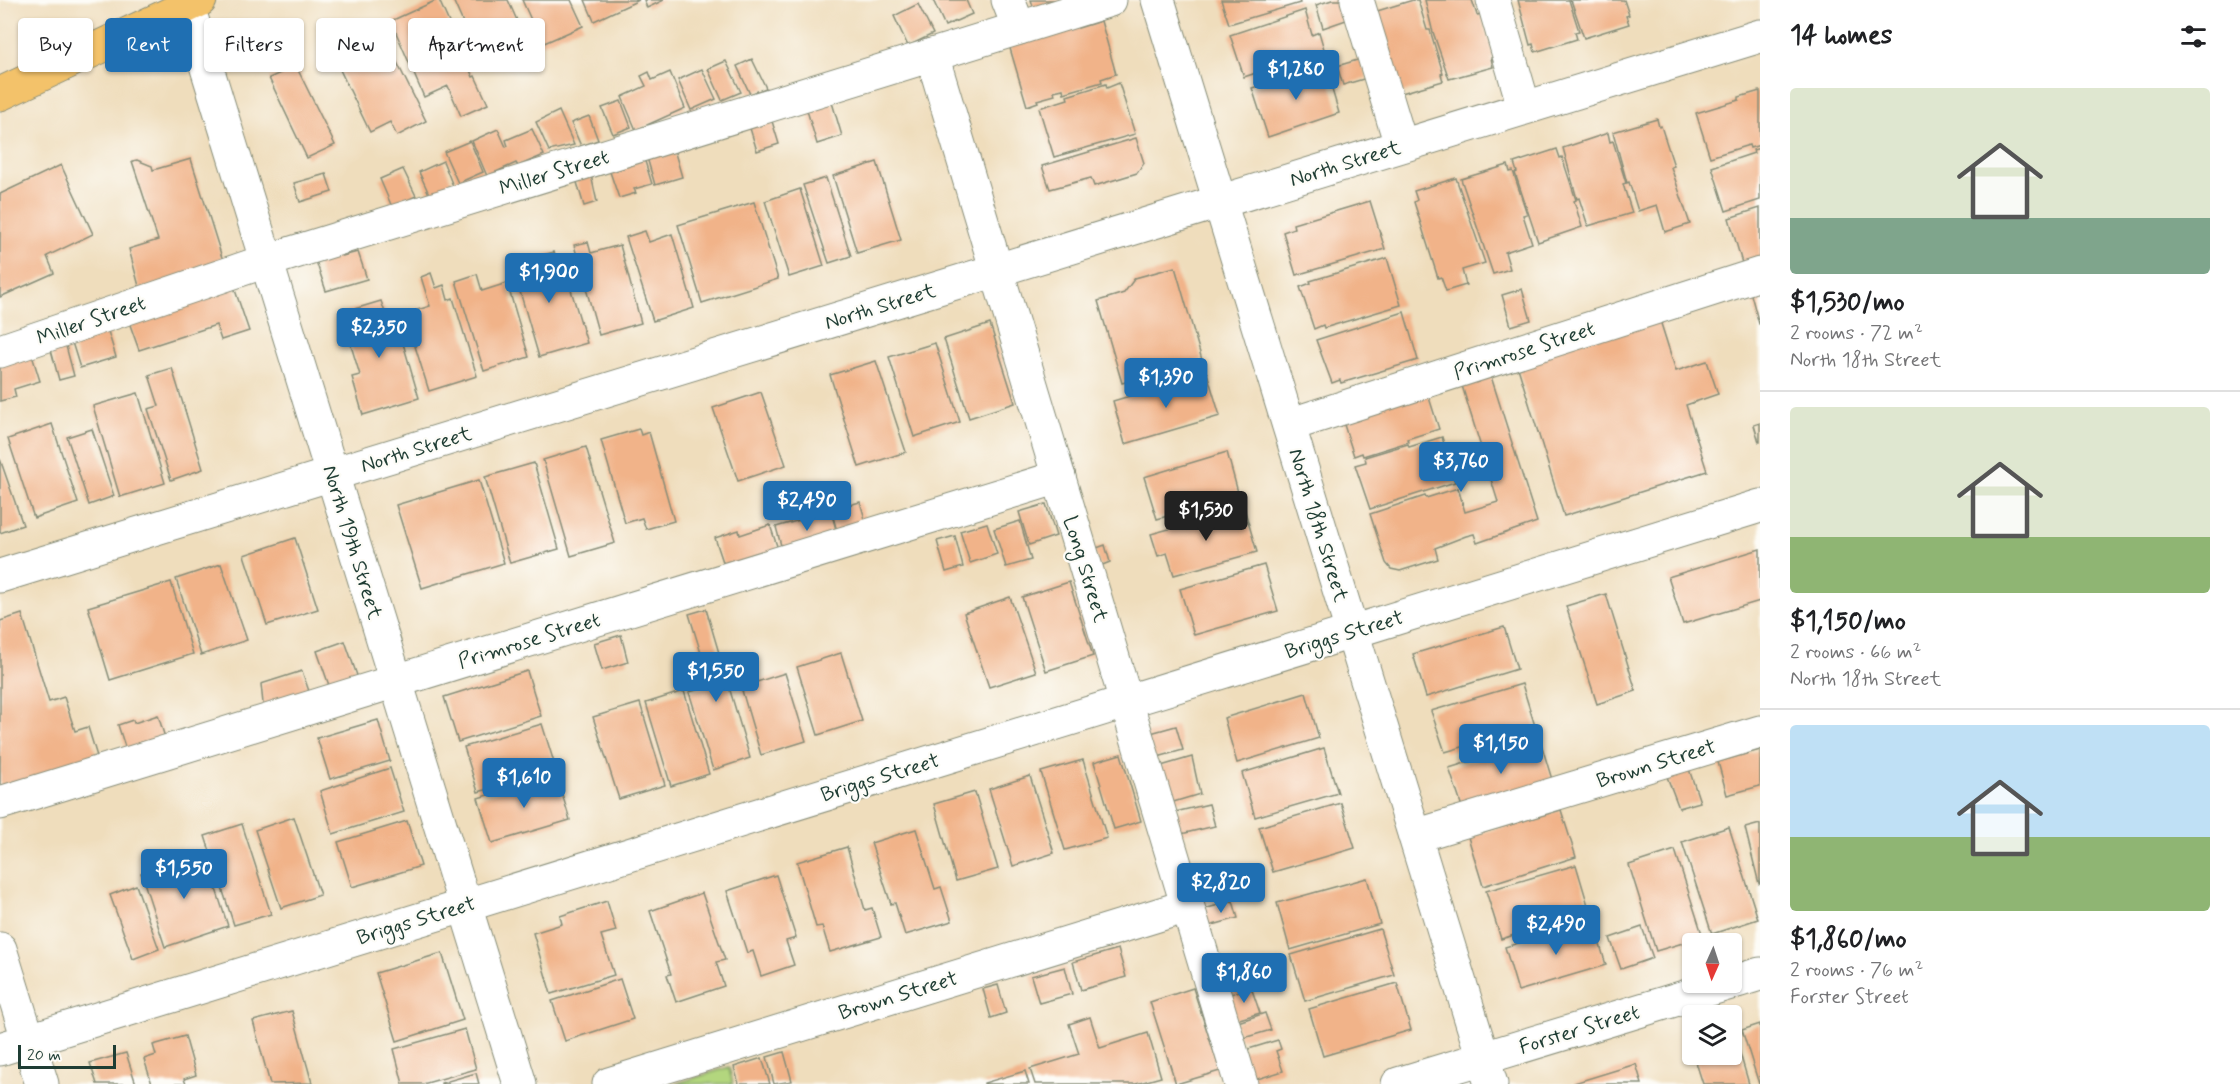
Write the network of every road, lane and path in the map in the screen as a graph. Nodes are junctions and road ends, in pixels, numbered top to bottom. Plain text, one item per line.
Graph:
1 (1110, 0) edge
2 (1158, 0) edge
3 (1357, 0) edge
4 (1493, 0) edge
5 (191, 2) edge
6 (1014, 14) edge
7 (1760, 36) edge
8 (932, 55) junction
9 (0, 94) edge
10 (1524, 107) junction
11 (1401, 145) junction
12 (1220, 202) junction
13 (266, 261) junction
14 (997, 270) junction
15 (1760, 274) edge
16 (0, 351) edge
17 (1289, 425) junction
18 (332, 475) junction
19 (1059, 477) junction
20 (1760, 506) edge
21 (0, 576) edge
22 (1352, 631) junction
23 (396, 681) junction
24 (1126, 701) junction
25 (1760, 732) edge
26 (0, 803) edge
27 (1415, 836) junction
28 (465, 905) junction
29 (1187, 906) junction
30 (0, 949) edge
31 (1760, 974) edge
32 (14, 1044) edge
33 (1487, 1071) edge
34 (42, 1084) edge
35 (520, 1084) edge
36 (609, 1084) edge
37 (1241, 1084) edge
38 (1398, 1084) edge

1 - 6 street, Miller Street
2 - 12 street, North 18th Street
3 - 11 street
4 - 10 street
5 - 9 main road
5 - 13 street, North 19th Street
6 - 8 street, Miller Street
7 - 10 street, North Street
8 - 13 street, Miller Street
8 - 14 street, Long Street
10 - 11 street, North Street
11 - 12 street, North Street
12 - 14 street, North Street
12 - 17 street, North 18th Street
13 - 16 street, Miller Street
13 - 18 street, North 19th Street
14 - 18 street, North Street
14 - 19 street, Long Street
15 - 17 street, Primrose Street
17 - 22 street, North 18th Street
18 - 21 street, North Street
18 - 23 street, North 19th Street
19 - 23 street, Primrose Street
19 - 24 street, Long Street
20 - 22 street, Briggs Street
22 - 24 street, Briggs Street
22 - 27 street, North 18th Street
23 - 26 street, Primrose Street
23 - 28 street, North 19th Street
24 - 28 street, Briggs Street
24 - 29 street, Long Street
25 - 27 street, Brown Street
27 - 33 street, North 18th Street
28 - 32 street, Briggs Street
28 - 35 street, North 19th Street
29 - 36 street, Brown Street
29 - 37 street, Long Street
30 - 32 street
31 - 33 street, Forster Street
32 - 34 street
33 - 38 street, Forster Street

